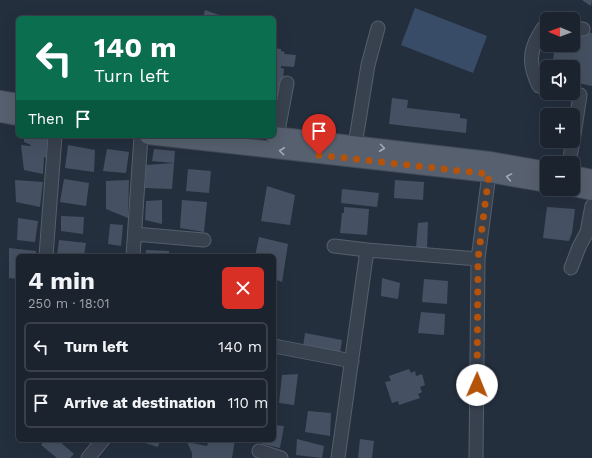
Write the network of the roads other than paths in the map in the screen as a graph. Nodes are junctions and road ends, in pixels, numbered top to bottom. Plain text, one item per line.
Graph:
1 (378, 28) dead end
2 (540, 33) edge
3 (287, 82) dead end
4 (540, 86) edge
5 (0, 100) edge
6 (16, 102) edge
7 (0, 114) edge
8 (16, 117) edge
9 (276, 135) edge
10 (55, 138) edge
11 (141, 138) edge
12 (166, 138) edge
13 (355, 144) junction
14 (540, 169) edge
15 (489, 174) junction
16 (580, 175) edge
17 (592, 178) edge
18 (540, 183) edge
19 (580, 189) edge
20 (592, 192) edge
21 (592, 206) edge
22 (135, 234) junction
23 (204, 240) dead end
24 (334, 246) dead end
25 (367, 250) junction
26 (46, 254) edge
27 (133, 254) edge
28 (478, 259) junction
29 (571, 268) dead end
30 (276, 346) edge
31 (352, 361) junction
32 (101, 442) edge
33 (259, 451) dead end
34 (472, 457) edge
35 (88, 458) edge
36 (281, 458) edge
37 (338, 458) edge

1 - 13 street
2 - 4 street
3 - 9 street
5 - 6 main road
7 - 8 main road
9 - 13 main road
10 - 26 street
11 - 22 street
15 -> 12 main road
13 -> 14 main road
18 -> 15 main road
15 - 28 street
16 - 17 main road
19 - 20 main road
21 - 29 street
22 - 23 street
22 - 27 street
24 - 25 street
25 - 28 street
25 - 31 street
28 - 34 street
30 - 31 street
31 - 37 street
32 - 35 street
33 - 36 street

